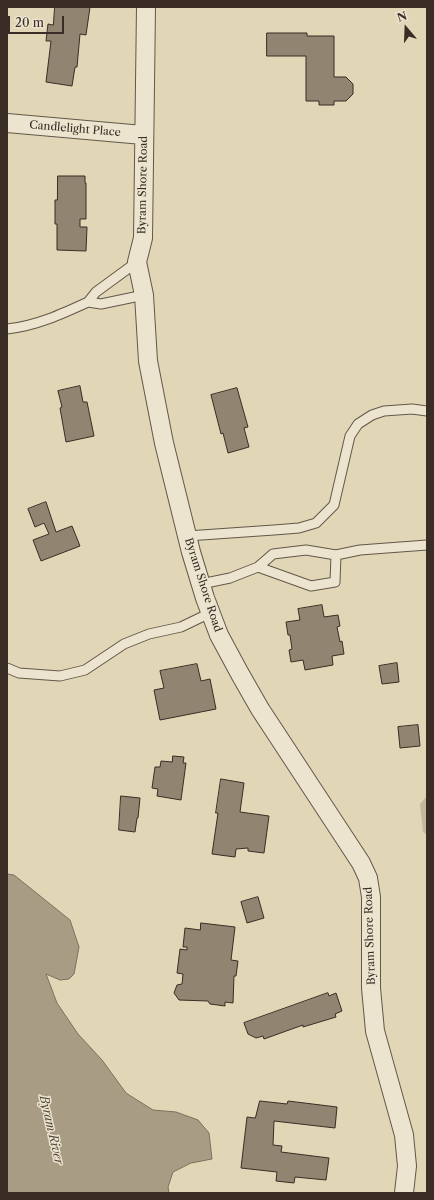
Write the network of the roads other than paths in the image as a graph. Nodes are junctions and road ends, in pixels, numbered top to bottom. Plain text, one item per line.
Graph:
1 (146, 7) edge
2 (7, 123) edge
3 (143, 135) junction
4 (137, 262) junction
5 (144, 295) junction
6 (88, 302) junction
7 (7, 329) edge
8 (427, 411) edge
9 (187, 536) junction
10 (427, 545) edge
11 (336, 555) junction
12 (258, 567) junction
13 (201, 584) junction
14 (210, 613) junction
15 (7, 668) edge
16 (404, 1193) edge

1 - 3 street, Byram Shore Road
2 - 3 street, Candlelight Place
3 - 4 street, Byram Shore Road
4 - 5 street, Byram Shore Road
4 - 6 lane
5 - 6 lane
5 - 9 street, Byram Shore Road
6 - 7 lane
8 - 9 lane
9 - 13 street, Byram Shore Road
10 - 11 lane
11 - 12 lane
11 - 12 lane
12 - 13 lane
13 - 14 street, Byram Shore Road
14 - 15 lane
14 - 16 street, Byram Shore Road

